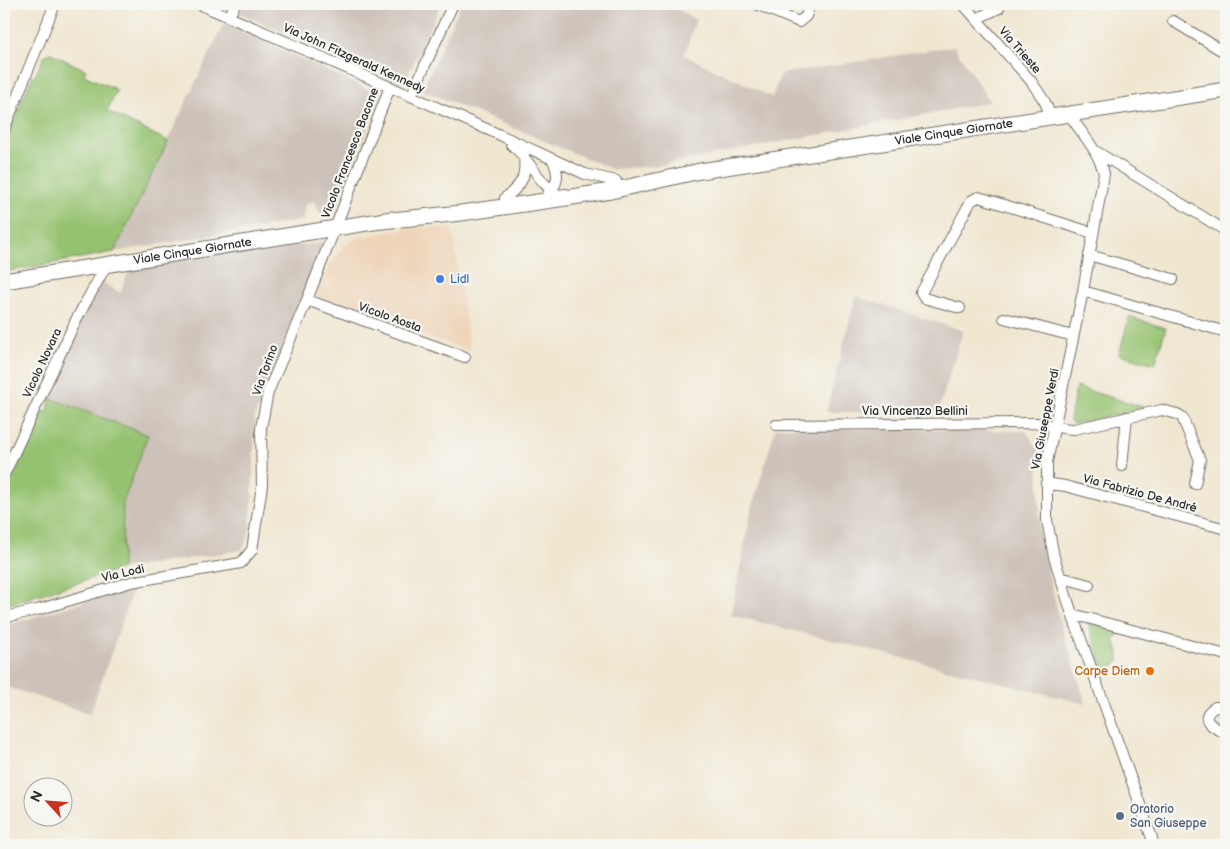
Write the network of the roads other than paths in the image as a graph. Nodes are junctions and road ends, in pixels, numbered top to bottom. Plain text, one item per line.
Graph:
1 (55, 4) edge
2 (199, 4) edge
3 (235, 4) edge
4 (453, 4) edge
5 (756, 4) edge
6 (810, 4) edge
7 (963, 4) edge
8 (999, 8) dead end
9 (229, 17) junction
10 (976, 20) junction
11 (1173, 21) dead end
12 (1226, 54) edge
13 (390, 87) junction
14 (1226, 90) edge
15 (411, 96) junction
16 (1070, 114) junction
17 (1051, 117) junction
18 (4, 129) edge
19 (498, 134) junction
20 (1096, 152) junction
21 (524, 155) junction
22 (553, 160) junction
23 (614, 186) junction
24 (551, 191) junction
25 (505, 198) junction
26 (462, 213) junction
27 (382, 221) junction
28 (334, 229) junction
29 (1226, 231) edge
30 (1093, 233) junction
31 (1089, 255) junction
32 (107, 264) junction
33 (1173, 278) dead end
34 (4, 281) edge
35 (1082, 291) junction
36 (307, 300) junction
37 (960, 308) dead end
38 (1004, 318) dead end
39 (1226, 332) edge
40 (1074, 336) junction
41 (465, 357) dead end
42 (1127, 417) junction
43 (776, 425) dead end
44 (1054, 426) junction
45 (1122, 466) dead end
46 (4, 475) edge
47 (1046, 483) junction
48 (1196, 484) dead end
49 (1226, 529) edge
50 (247, 557) joint
51 (1060, 577) junction
52 (1089, 585) dead end
53 (4, 614) edge
54 (1072, 614) junction
55 (1226, 655) edge
56 (1226, 708) edge
57 (1226, 733) edge
58 (1153, 845) edge

1 - 18 street
2 - 9 street, Via John Fitzgerald Kennedy
3 - 9 street
4 - 15 street
5 - 6 street
7 - 10 street, Via Trieste
8 - 10 street
9 - 13 street, Via John Fitzgerald Kennedy
10 - 17 street, Via Trieste
11 - 12 street
13 - 15 street, Via John Fitzgerald Kennedy
13 - 28 street, Vicolo Francesco Bacone
14 - 16 main road, Viale Cinque Giornate
15 - 19 street, Via John Fitzgerald Kennedy
16 - 17 main road, Viale Cinque Giornate
16 - 20 street, Via Giuseppe Verdi
17 - 23 main road, Viale Cinque Giornate
19 - 21 street, Via John Fitzgerald Kennedy
19 - 22 street, Via John Fitzgerald Kennedy
20 - 29 street
20 - 30 street, Via Giuseppe Verdi
21 - 24 street, Via John Fitzgerald Kennedy
21 - 25 street
22 - 23 street, Via John Fitzgerald Kennedy
22 - 24 street
23 - 24 main road, Viale Cinque Giornate
23 - 26 main road, Viale Cinque Giornate
24 - 25 main road, Viale Cinque Giornate
24 - 26 street
25 - 27 main road, Viale Cinque Giornate
26 - 27 main road, Viale Cinque Giornate
27 - 28 main road, Viale Cinque Giornate
28 - 32 main road, Viale Cinque Giornate
28 - 36 street, Via Torino
30 - 31 street, Via Giuseppe Verdi
30 - 37 street
31 - 33 street
31 - 35 street, Via Giuseppe Verdi
32 - 34 main road, Viale Cinque Giornate
32 - 46 street, Vicolo Novara
35 - 39 street
35 - 40 street, Via Giuseppe Verdi
36 - 41 street, Vicolo Aosta
36 - 50 street, Via Torino
38 - 40 street
40 - 44 street, Via Giuseppe Verdi
42 - 44 street, Via Vincenzo Bellini
42 - 45 street
42 - 48 street, Via Vincenzo Bellini
43 - 44 street, Via Vincenzo Bellini
44 - 47 street, Via Giuseppe Verdi
47 - 49 street, Via Fabrizio De André
47 - 51 street, Via Giuseppe Verdi
50 - 53 street, Via Lodi
51 - 52 street
51 - 54 street, Via Giuseppe Verdi
54 - 55 street
54 - 58 street, Via Giuseppe Verdi
56 - 57 street

